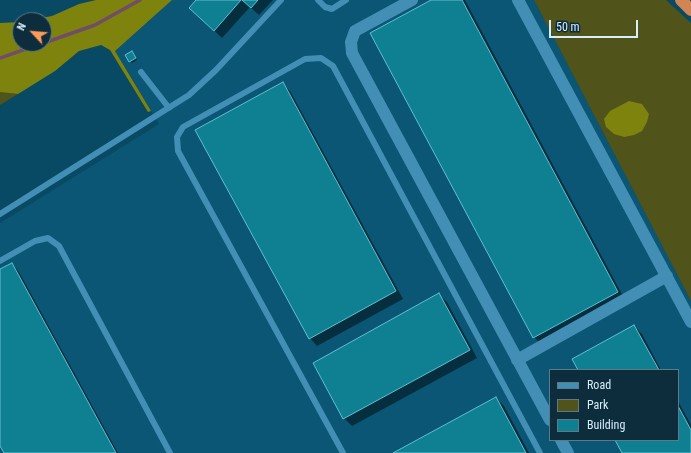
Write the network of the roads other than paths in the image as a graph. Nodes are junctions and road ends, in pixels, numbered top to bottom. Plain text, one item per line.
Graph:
1 (281, 0) edge
2 (318, 0) edge
3 (346, 0) edge
4 (412, 0) edge
5 (518, 0) edge
6 (681, 0) edge
7 (691, 10) edge
8 (141, 72) dead end
9 (168, 108) junction
10 (0, 214) edge
11 (0, 261) edge
12 (666, 276) junction
13 (691, 322) edge
14 (517, 360) junction
15 (549, 418) edge
16 (562, 441) edge
17 (170, 453) edge
18 (343, 453) edge
19 (540, 453) edge
20 (568, 453) edge

1 - 9 lane
2 - 3 lane
4 - 14 street
5 - 12 street
6 - 7 highway
8 - 9 lane
9 - 10 lane
11 - 17 lane
12 - 13 street
12 - 14 street
14 - 15 street
16 - 20 street
18 - 19 lane

